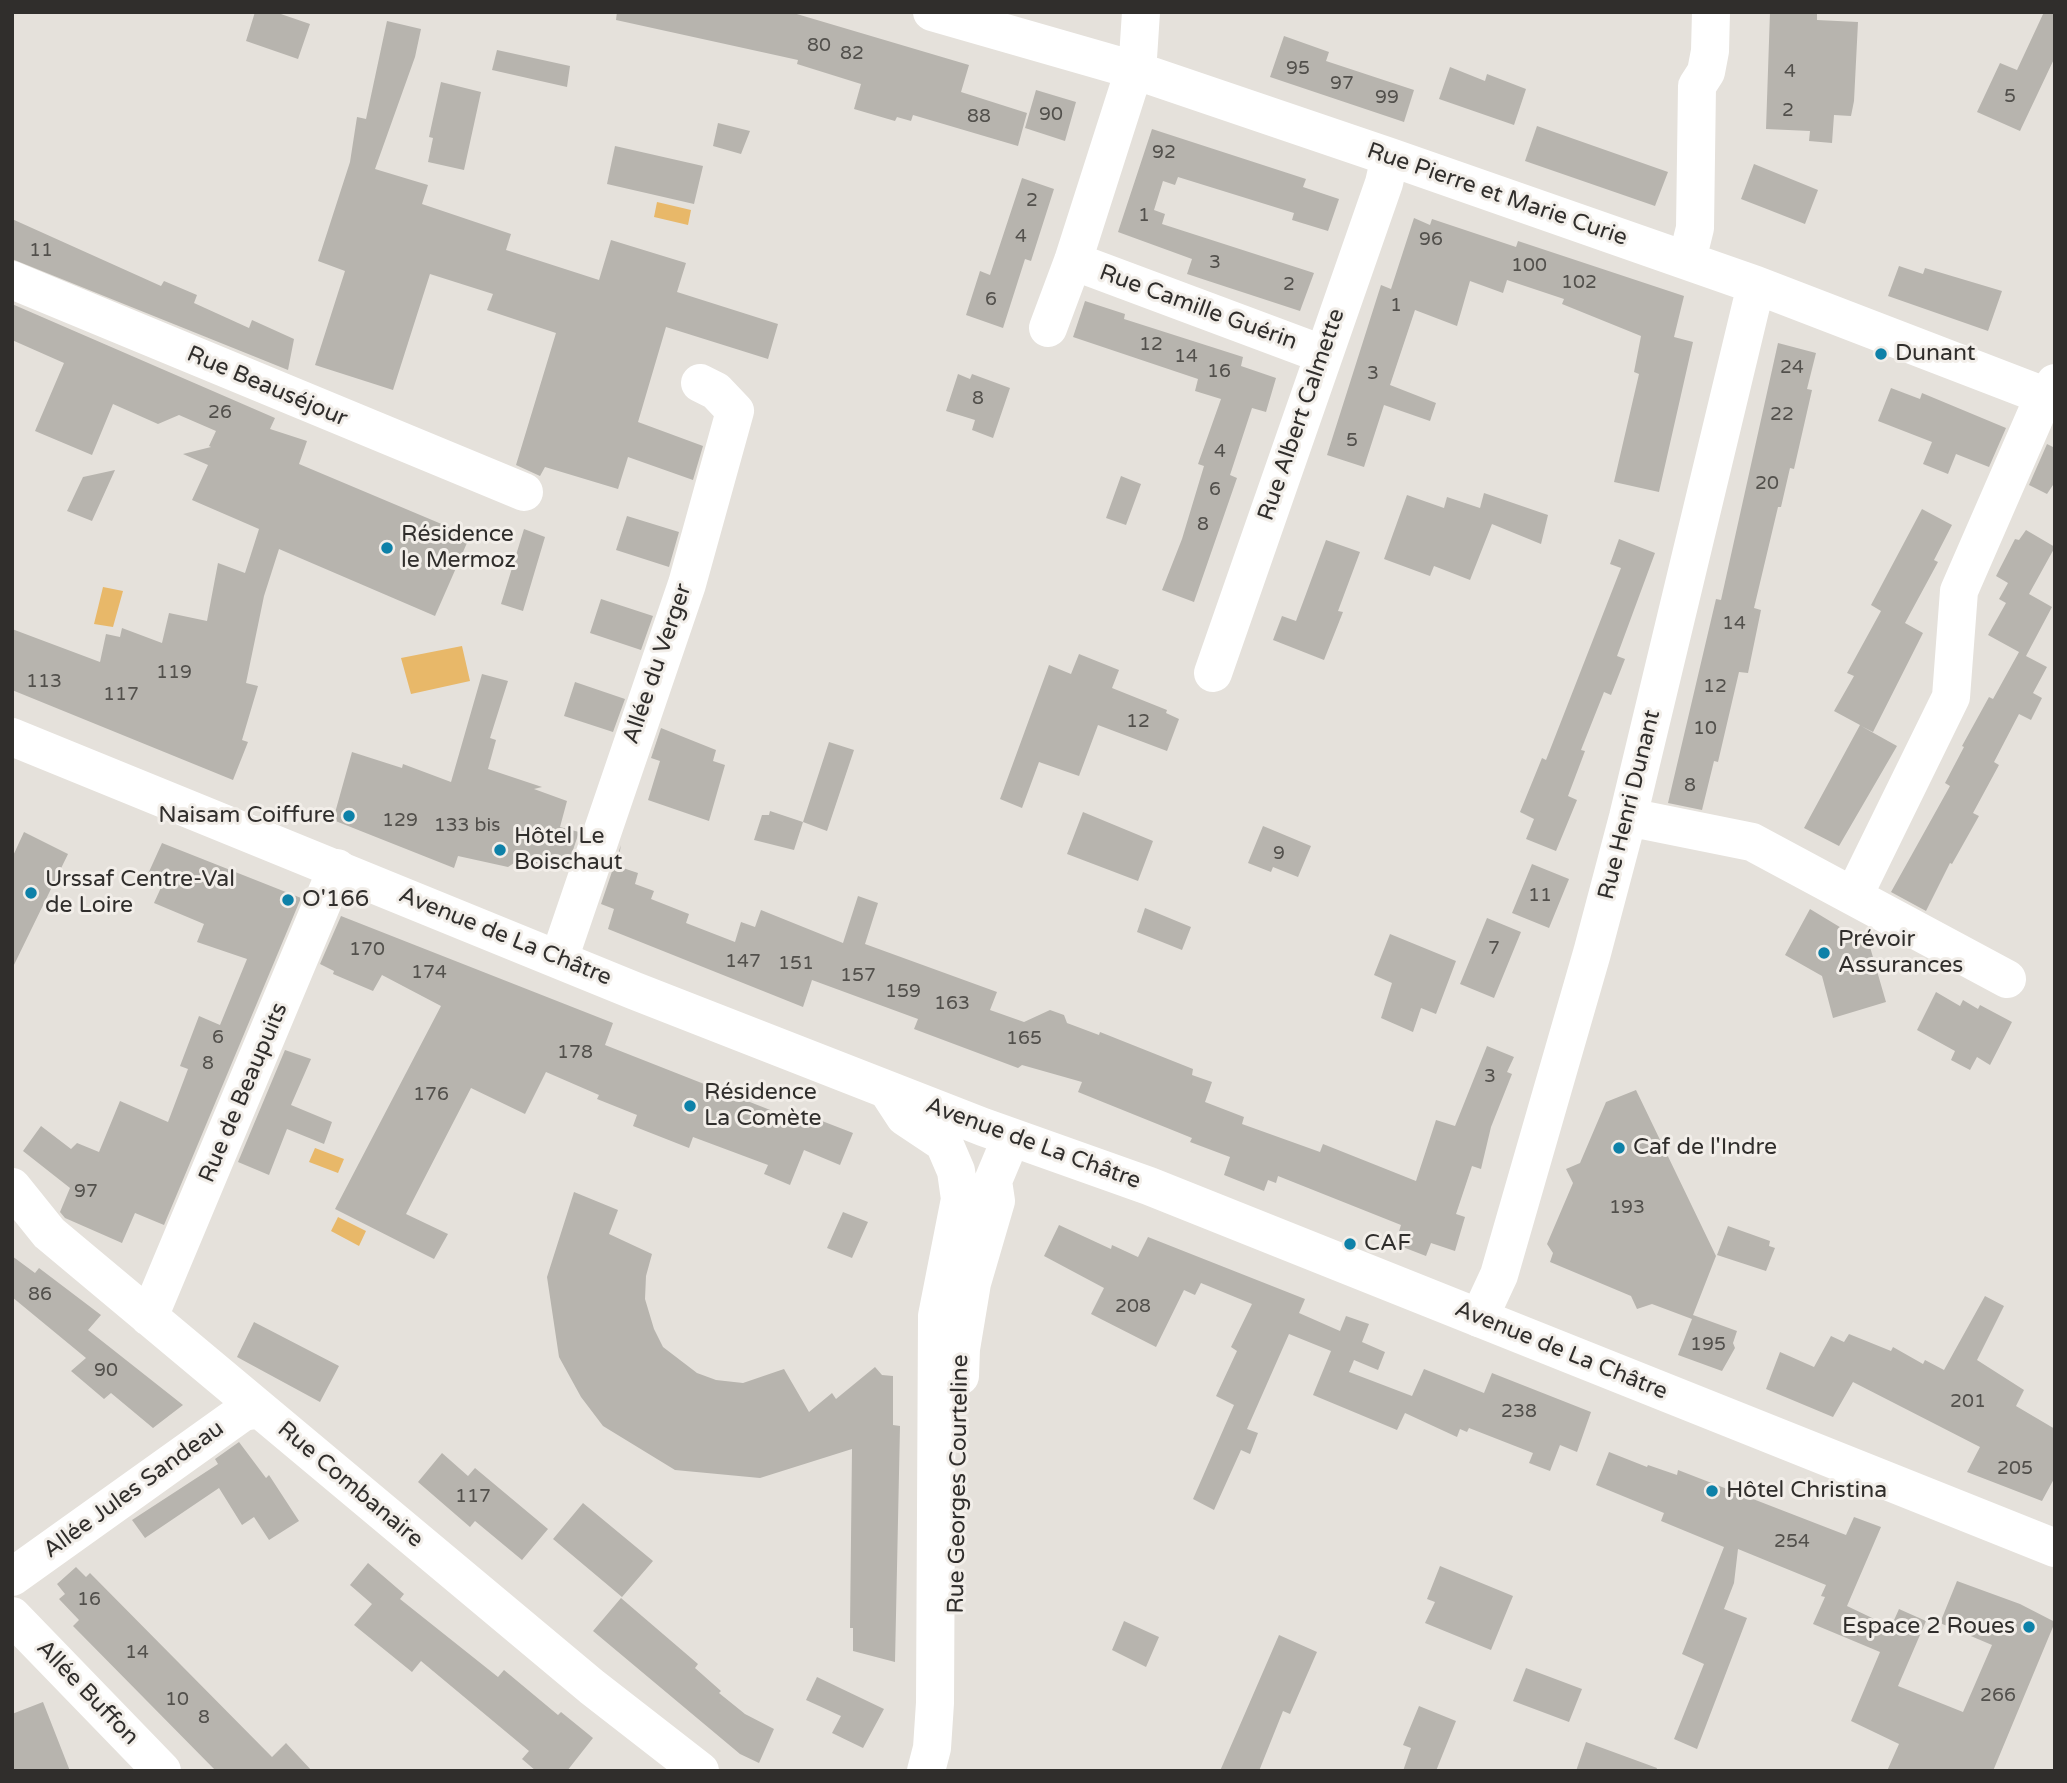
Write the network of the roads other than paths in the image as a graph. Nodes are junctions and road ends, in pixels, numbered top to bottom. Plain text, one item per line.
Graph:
1 (932, 12) edge
2 (1140, 12) edge
3 (1711, 12) edge
4 (1134, 69) junction
5 (1390, 157) junction
6 (1687, 260) junction
7 (1073, 261) junction
8 (12, 280) edge
9 (1756, 285) junction
10 (1048, 328) dead end
11 (1322, 354) junction
12 (700, 383) dead end
13 (2052, 393) edge
14 (524, 492) dead end
15 (1213, 673) dead end
16 (12, 737) edge
17 (1628, 817) junction
18 (337, 868) junction
19 (1854, 895) junction
20 (559, 959) junction
21 (2007, 979) dead end
22 (888, 1091) junction
23 (1011, 1138) junction
24 (1061, 1156) junction
25 (12, 1187) edge
26 (994, 1191) junction
27 (959, 1212) junction
28 (149, 1317) junction
29 (1479, 1318) junction
30 (260, 1409) junction
31 (2055, 1548) edge
32 (12, 1577) edge
33 (12, 1616) edge
34 (676, 1764) edge
35 (162, 1771) edge
36 (926, 1771) edge
37 (949, 1771) edge

1 - 4 street, Rue Pierre et Marie Curie
2 - 4 street, Rue Camille Guérin
3 - 6 street
4 - 5 street, Rue Pierre et Marie Curie
4 - 7 street, Rue Camille Guérin
5 - 6 street, Rue Pierre et Marie Curie
5 - 11 street, Rue Albert Calmette
6 - 9 street, Rue Pierre et Marie Curie
7 - 10 street, Rue Camille Guérin
7 - 11 street, Rue Camille Guérin
8 - 14 street, Rue Beauséjour
9 - 13 street, Rue Pierre et Marie Curie
9 - 17 street, Rue Henri Dunant
11 - 15 street, Rue Albert Calmette
12 - 20 street, Allée du Verger
13 - 19 street
16 - 18 street, Avenue de La Châtre
17 - 19 street
17 - 29 street, Rue Henri Dunant
18 - 20 street, Avenue de La Châtre
18 - 28 street, Rue de Beaupuits
19 - 21 street
20 - 22 street, Avenue de La Châtre
22 - 23 street, Avenue de La Châtre
22 - 27 street, Rue Georges Courteline
23 - 24 street, Avenue de La Châtre
23 - 26 street, Rue Georges Courteline
24 - 26 street, Rue Georges Courteline
24 - 29 street, Avenue de La Châtre
25 - 28 street, Rue Combanaire
26 - 27 street, Rue Georges Courteline
26 - 37 street, Rue Georges Courteline
27 - 36 street, Rue Georges Courteline
28 - 30 street, Rue Combanaire
29 - 31 street, Avenue de La Châtre
30 - 32 street, Allée Jules Sandeau
30 - 34 street, Rue Combanaire
33 - 35 street, Allée Buffon

